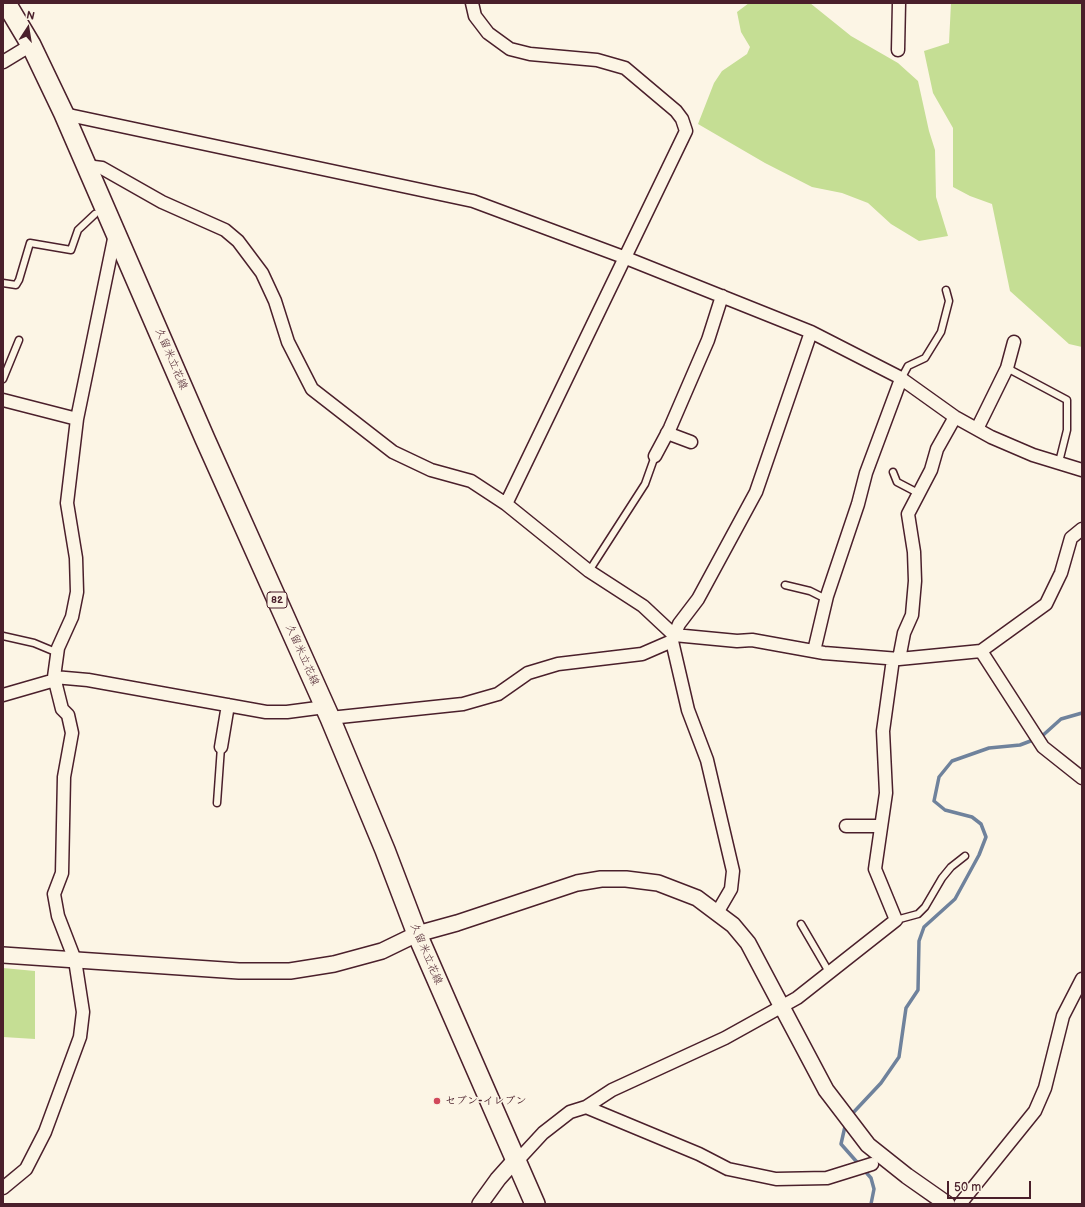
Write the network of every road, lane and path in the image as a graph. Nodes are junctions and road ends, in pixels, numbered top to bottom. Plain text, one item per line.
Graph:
1 (6, 3) edge
2 (472, 3) edge
3 (899, 3) edge
4 (31, 45) junction
5 (898, 50) dead end
6 (3, 62) edge
7 (64, 114) junction
8 (86, 166) junction
9 (95, 214) dead end
10 (116, 232) junction
11 (626, 258) junction
12 (3, 283) edge
13 (946, 290) dead end
14 (722, 296) junction
15 (811, 332) junction
16 (19, 340) dead end
17 (1014, 342) dead end
18 (1007, 368) junction
19 (3, 379) edge
20 (901, 379) junction
21 (3, 400) edge
22 (955, 417) junction
23 (77, 419) junction
24 (977, 429) junction
25 (667, 433) junction
26 (691, 442) dead end
27 (655, 456) joint
28 (1059, 462) junction
29 (1082, 470) edge
30 (893, 472) dead end
31 (918, 493) junction
32 (506, 504) junction
33 (1082, 529) edge
34 (589, 571) junction
35 (785, 585) dead end
36 (826, 599) junction
37 (3, 636) edge
38 (673, 638) junction
39 (814, 651) junction
40 (981, 651) junction
41 (58, 653) junction
42 (896, 659) junction
43 (54, 679) junction
44 (3, 695) edge
45 (228, 705) junction
46 (327, 712) junction
47 (221, 747) joint
48 (1082, 778) edge
49 (217, 803) dead end
50 (846, 826) dead end
51 (881, 826) junction
52 (964, 856) dead end
53 (717, 913) junction
54 (896, 920) junction
55 (801, 924) dead end
56 (418, 934) junction
57 (3, 954) edge
58 (75, 960) junction
59 (830, 972) junction
60 (1082, 979) edge
61 (782, 1006) junction
62 (586, 1107) junction
63 (515, 1160) junction
64 (872, 1164) dead end
65 (3, 1188) edge
66 (480, 1203) edge
67 (535, 1204) edge
68 (947, 1204) edge
69 (960, 1204) edge

1 - 4 main road, 久留米立花線 / 82
2 - 11 street
3 - 5 street
4 - 6 street
4 - 7 main road, 久留米立花線 / 82
7 - 8 main road, 久留米立花線 / 82
7 - 11 street
8 - 10 main road, 久留米立花線 / 82
8 - 32 street
9 - 12 lane
10 - 23 street
10 - 46 main road, 久留米立花線 / 82
11 - 14 street
11 - 32 street
13 - 20 lane
14 - 15 street
14 - 25 street
15 - 20 street
15 - 38 street
16 - 19 lane
17 - 18 street
18 - 24 street
18 - 28 lane
20 - 22 street
20 - 36 street
21 - 23 street
22 - 24 street
22 - 31 street
23 - 41 street
24 - 28 street
25 - 26 street
25 - 27 street
27 - 34 lane
28 - 29 street
30 - 31 lane
31 - 42 street
32 - 34 street
33 - 40 street
34 - 38 street
35 - 36 lane
36 - 39 street
37 - 41 lane
38 - 39 street
38 - 46 street
38 - 53 street
39 - 42 street
40 - 42 street
40 - 48 street
41 - 43 street
42 - 51 street
43 - 44 street
43 - 45 street
43 - 58 street
45 - 46 street
45 - 47 street
46 - 56 main road, 久留米立花線 / 82
47 - 49 lane
50 - 51 street
51 - 54 street
52 - 54 lane
53 - 56 street
53 - 61 street
54 - 59 street
55 - 59 lane
56 - 58 street
56 - 63 main road, 久留米立花線 / 82
57 - 58 street
58 - 65 street
59 - 61 street
60 - 69 street
61 - 62 street
61 - 68 street
62 - 63 street
62 - 64 street
63 - 66 street
63 - 67 main road, 久留米立花線 / 82

